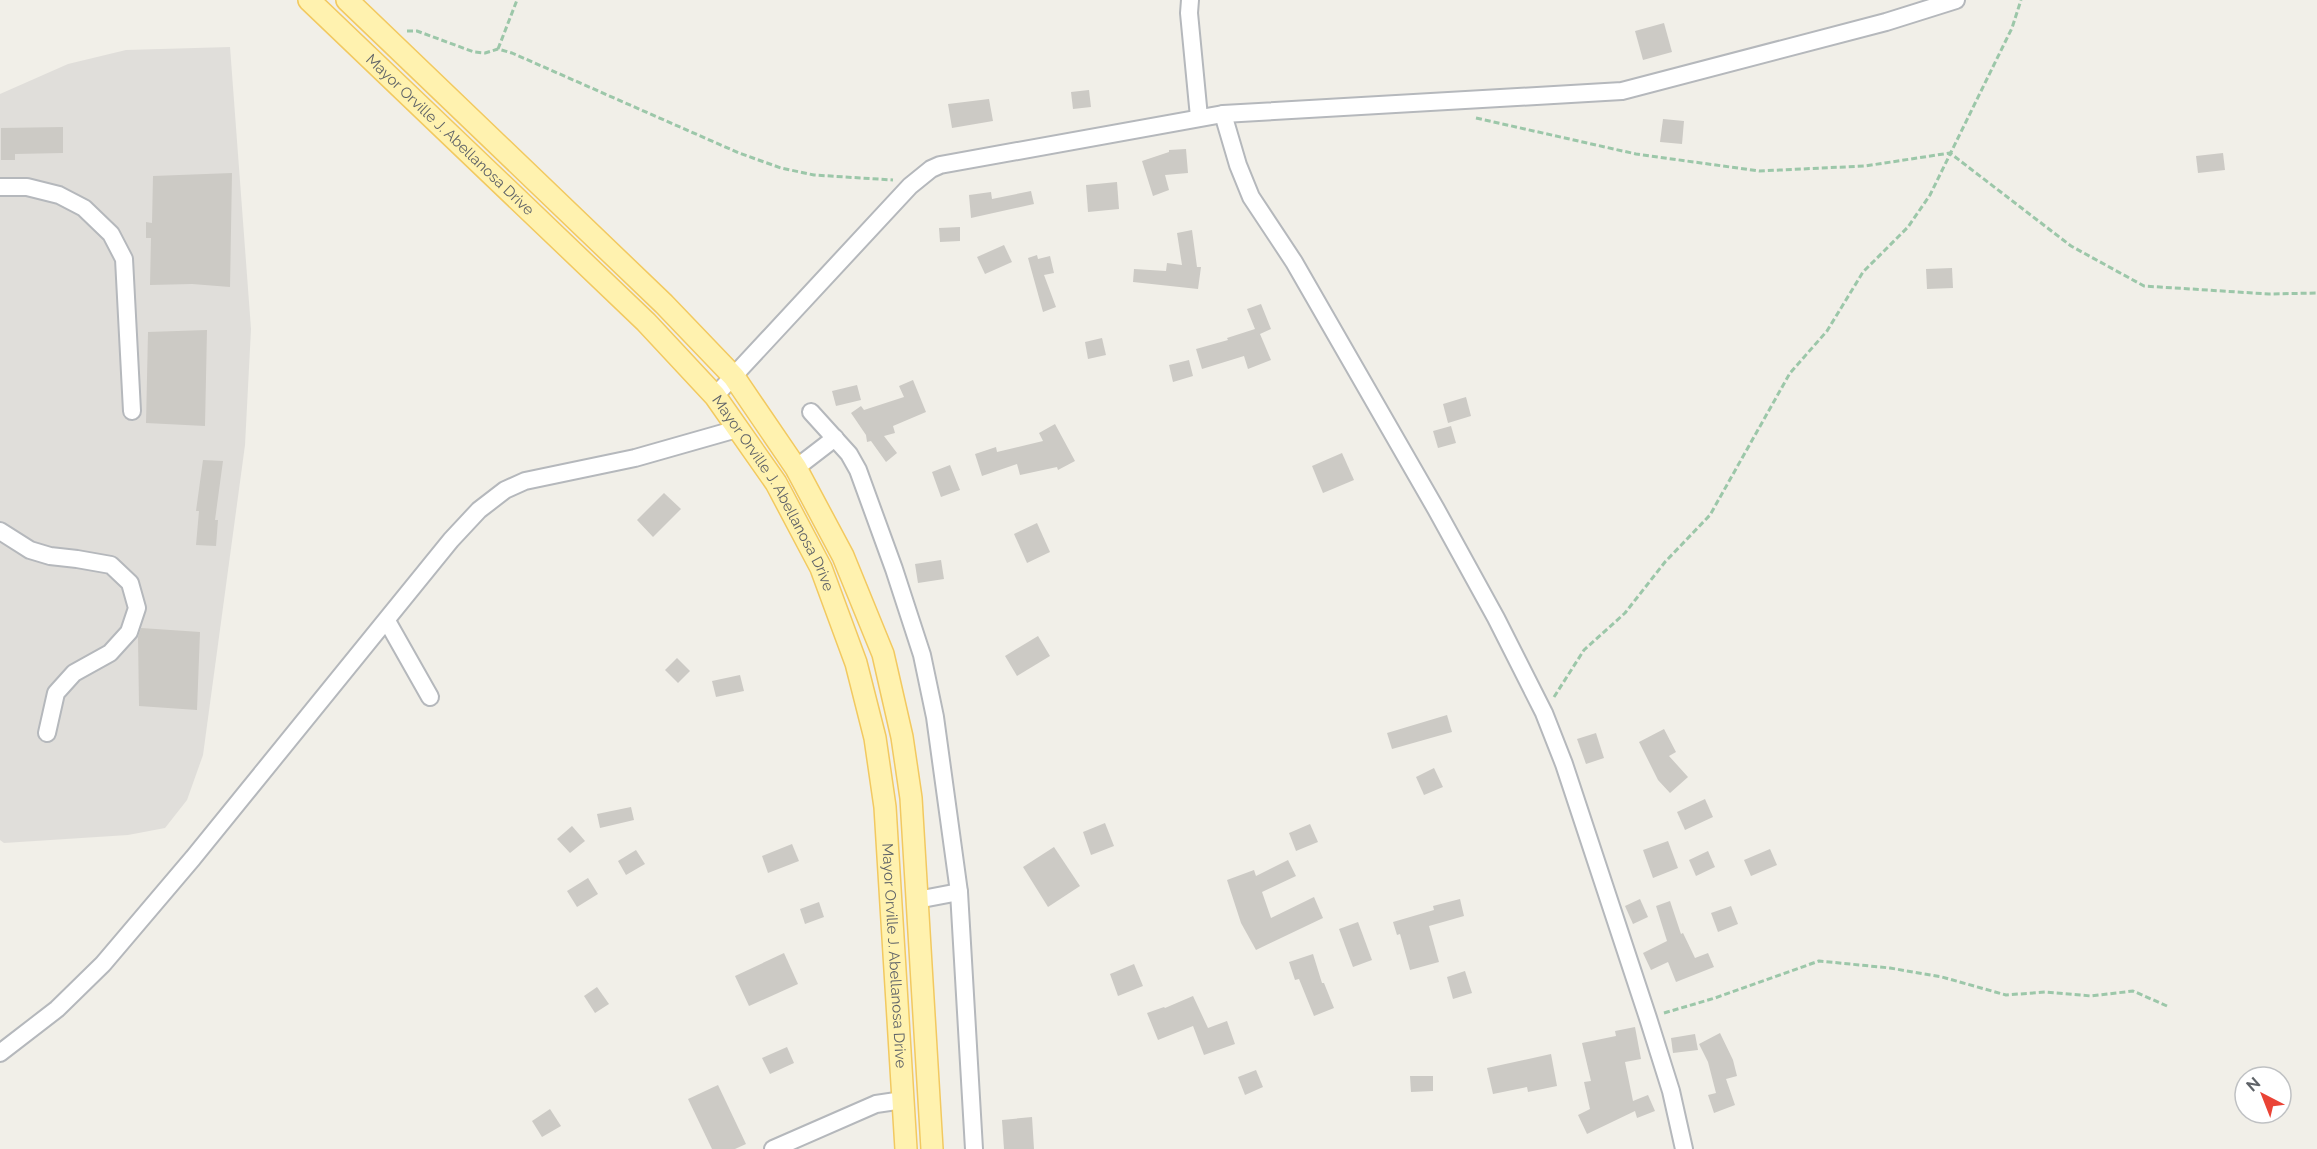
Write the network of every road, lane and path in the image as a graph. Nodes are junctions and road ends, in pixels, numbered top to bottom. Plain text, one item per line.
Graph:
1 (309, 0) edge
2 (347, 0) edge
3 (518, 0) edge
4 (1190, 0) edge
5 (1956, 0) edge
6 (2021, 0) edge
7 (382, 33) junction
8 (498, 49) junction
9 (1223, 114) junction
10 (1199, 117) junction
11 (1472, 117) dead end
12 (1950, 153) junction
13 (910, 186) junction
14 (0, 187) edge
15 (2317, 293) edge
16 (734, 377) junction
17 (715, 396) junction
18 (132, 411) dead end
19 (811, 412) dead end
20 (738, 429) junction
21 (835, 438) junction
22 (795, 468) junction
23 (0, 531) edge
24 (387, 621) junction
25 (430, 698) dead end
26 (1544, 713) junction
27 (47, 733) dead end
28 (959, 892) junction
29 (917, 900) junction
30 (2167, 1006) dead end
31 (1648, 1018) junction
32 (0, 1053) edge
33 (903, 1100) junction
34 (772, 1149) edge
35 (906, 1149) edge
36 (932, 1149) edge
37 (974, 1149) edge
38 (1684, 1149) edge

1 - 17 main road, Mayor Orville J. Abellanosa Drive
2 - 7 main road, Mayor Orville J. Abellanosa Drive
3 - 8 path
4 - 10 street
5 - 9 street
6 - 12 path
7 - 8 path
7 - 16 main road, Mayor Orville J. Abellanosa Drive
8 - 13 path
9 - 10 street
9 - 26 street
10 - 13 street
11 - 12 path
12 - 15 path
12 - 26 path
13 - 16 street
14 - 18 street
16 - 17 street
16 - 22 main road, Mayor Orville J. Abellanosa Drive
17 - 20 main road, Mayor Orville J. Abellanosa Drive
19 - 21 street
20 - 24 street
20 - 33 main road, Mayor Orville J. Abellanosa Drive
21 - 22 street
21 - 28 street
22 - 29 main road, Mayor Orville J. Abellanosa Drive
23 - 27 street
24 - 25 street
24 - 32 street
26 - 31 street
28 - 29 street
28 - 37 street
29 - 36 main road, Mayor Orville J. Abellanosa Drive
30 - 31 path
31 - 38 street
33 - 34 street
33 - 35 main road, Mayor Orville J. Abellanosa Drive

